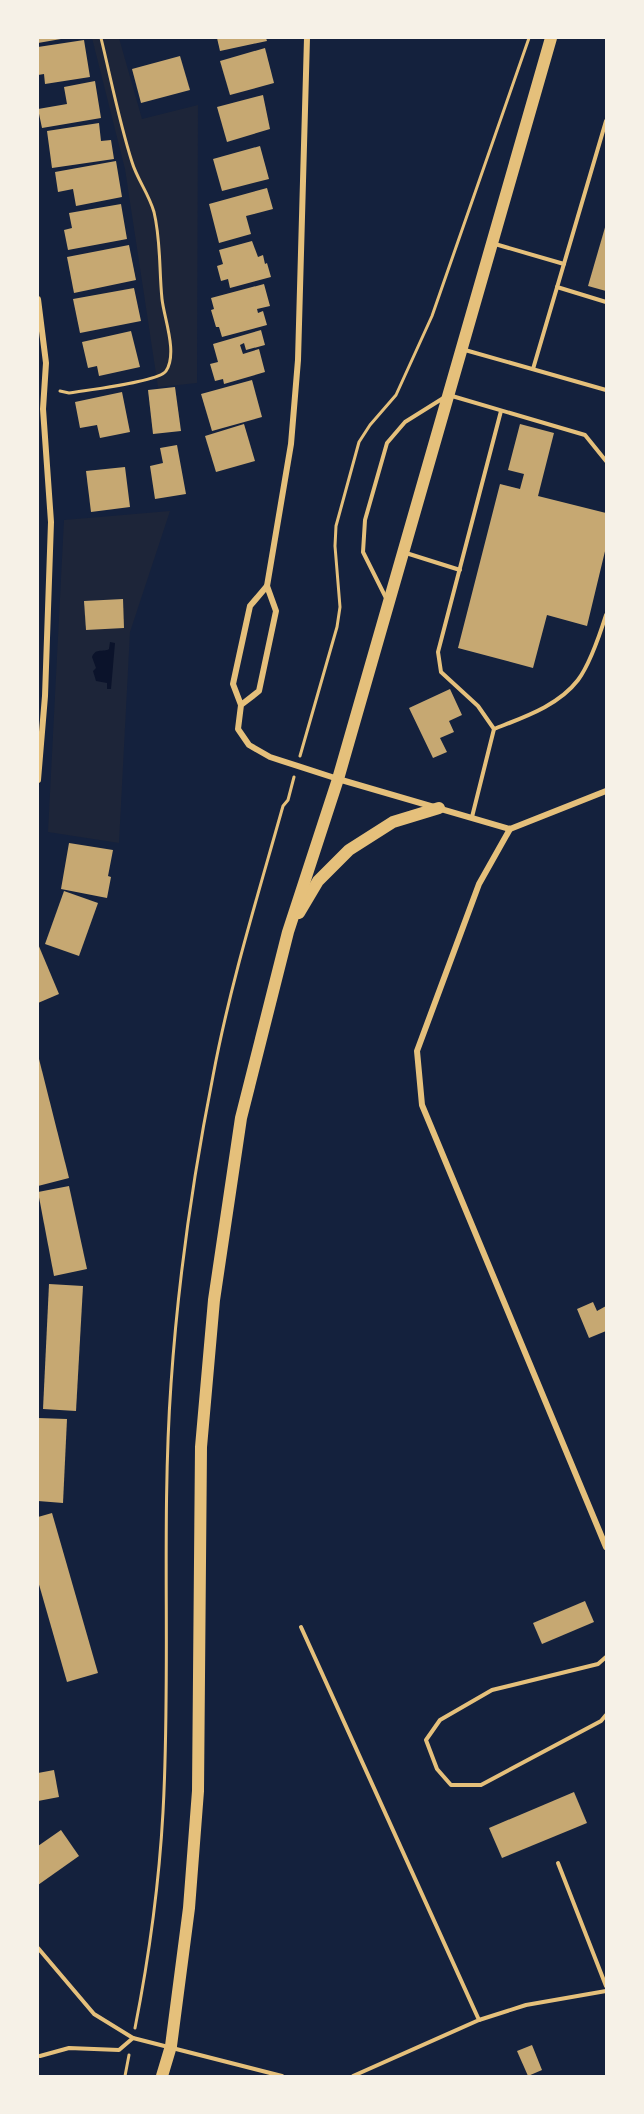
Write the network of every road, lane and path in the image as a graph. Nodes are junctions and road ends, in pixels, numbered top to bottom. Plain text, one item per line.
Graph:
1 (100, 38) edge
2 (307, 38) edge
3 (530, 38) edge
4 (551, 38) edge
5 (606, 121) edge
6 (492, 243) junction
7 (564, 264) junction
8 (557, 287) junction
9 (38, 299) edge
10 (606, 302) edge
11 (461, 349) junction
12 (532, 369) junction
13 (606, 390) edge
14 (60, 391) dead end
15 (448, 395) junction
16 (501, 411) junction
17 (606, 461) edge
18 (403, 552) junction
19 (460, 570) junction
20 (267, 586) junction
21 (388, 603) junction
22 (606, 615) edge
23 (241, 705) junction
24 (494, 729) junction
25 (306, 738) dead end
26 (338, 779) junction
27 (38, 780) edge
28 (606, 791) edge
29 (439, 808) junction
30 (472, 818) junction
31 (510, 829) junction
32 (288, 932) junction
33 (606, 1547) edge
34 (301, 1627) dead end
35 (606, 1657) edge
36 (606, 1715) edge
37 (558, 1863) dead end
38 (38, 1948) edge
39 (606, 1986) edge
40 (606, 1991) edge
41 (479, 2019) junction
42 (133, 2038) junction
43 (171, 2046) junction
44 (40, 2056) dead end
45 (162, 2076) edge
46 (282, 2076) edge
47 (353, 2076) edge

1 - 14 path
2 - 20 street
3 - 25 path
4 - 6 main road
5 - 7 lane
6 - 7 lane
6 - 11 main road
7 - 8 lane
8 - 10 lane
8 - 12 lane
9 - 27 street
11 - 12 lane
11 - 15 main road
12 - 13 lane
15 - 16 lane
15 - 18 main road
15 - 21 lane
16 - 17 lane
16 - 19 lane
18 - 19 lane
18 - 21 main road
19 - 24 lane
20 - 23 street
20 - 23 street
21 - 26 main road
22 - 24 lane
23 - 26 street
24 - 30 lane
26 - 29 street
26 - 32 main road
28 - 31 street
29 - 30 street
29 - 32 main road
30 - 31 street
31 - 33 street
32 - 43 main road
34 - 41 lane
35 - 36 lane
37 - 39 lane
38 - 42 lane
40 - 41 lane
41 - 47 lane
42 - 43 lane
42 - 44 lane
43 - 45 main road
43 - 46 lane

